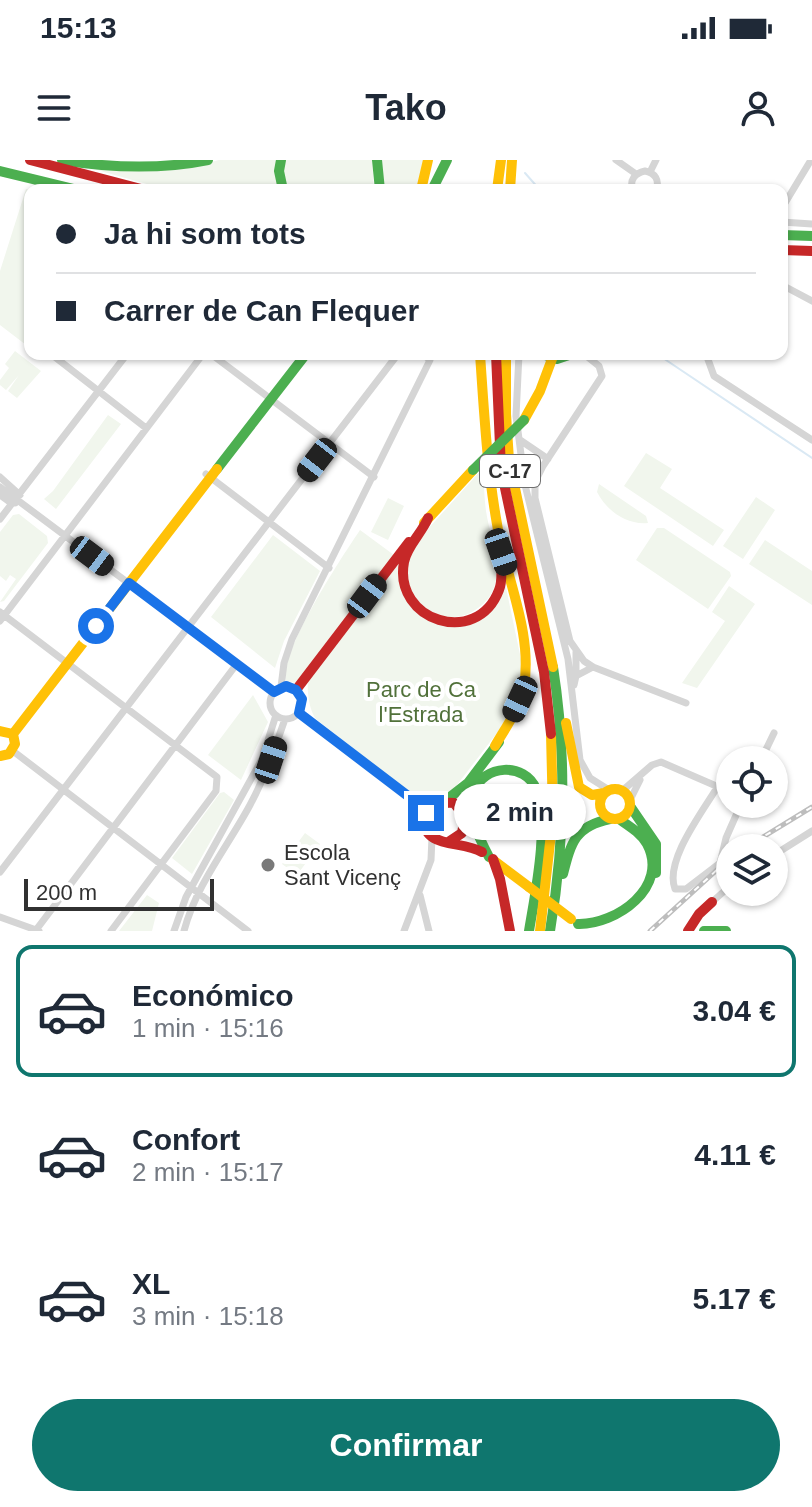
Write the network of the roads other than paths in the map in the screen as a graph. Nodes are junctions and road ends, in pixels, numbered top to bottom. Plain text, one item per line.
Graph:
1 (30, 160) edge
2 (62, 160) edge
3 (208, 160) edge
4 (281, 160) edge
5 (377, 160) edge
6 (428, 160) edge
7 (447, 160) edge
8 (501, 160) edge
9 (616, 160) edge
10 (656, 160) edge
11 (811, 160) edge
12 (517, 161) edge
13 (5, 172) edge
14 (650, 172) junction
15 (636, 174) junction
16 (54, 184) edge
17 (122, 184) edge
18 (282, 184) edge
19 (379, 184) edge
20 (422, 184) edge
21 (435, 184) edge
22 (498, 184) edge
23 (511, 184) edge
24 (517, 184) edge
25 (632, 184) edge
26 (657, 184) edge
27 (788, 198) edge
28 (788, 222) edge
29 (812, 224) edge
30 (788, 235) edge
31 (812, 236) edge
32 (788, 250) edge
33 (812, 251) edge
34 (788, 288) edge
35 (812, 301) edge
36 (58, 360) edge
37 (122, 360) edge
38 (198, 360) edge
39 (219, 360) edge
40 (293, 360) edge
41 (301, 360) edge
42 (393, 360) edge
43 (425, 360) edge
44 (480, 360) edge
45 (496, 360) edge
46 (506, 360) edge
47 (519, 360) edge
48 (546, 360) edge
49 (592, 360) edge
50 (708, 360) edge
51 (97, 392) junction
52 (268, 398) junction
53 (146, 428) junction
54 (519, 439) junction
55 (812, 440) edge
56 (329, 444) junction
57 (548, 459) junction
58 (208, 476) junction
59 (0, 477) edge
60 (374, 477) junction
61 (0, 487) edge
62 (0, 495) edge
63 (17, 499) junction
64 (428, 518) junction
65 (0, 519) edge
66 (269, 522) junction
67 (65, 535) junction
68 (501, 552) junction
69 (329, 568) junction
70 (126, 581) junction
71 (2, 616) edge
72 (533, 616) junction
73 (188, 627) junction
74 (576, 652) junction
75 (66, 662) junction
76 (236, 665) junction
77 (593, 667) junction
78 (576, 676) junction
79 (278, 690) junction
80 (296, 690) junction
81 (572, 691) junction
82 (557, 696) junction
83 (686, 703) dead end
84 (126, 708) junction
85 (299, 713) junction
86 (276, 715) junction
87 (285, 719) junction
88 (7, 732) edge
89 (774, 733) dead end
90 (175, 746) junction
91 (495, 746) junction
92 (768, 746) edge
93 (13, 751) junction
94 (0, 756) edge
95 (645, 771) junction
96 (716, 785) edge
97 (65, 789) junction
98 (716, 789) edge
99 (622, 791) junction
100 (607, 792) junction
101 (630, 803) junction
102 (435, 806) junction
103 (735, 818) edge
104 (614, 819) junction
105 (114, 827) junction
106 (464, 829) junction
107 (812, 831) edge
108 (432, 837) junction
109 (450, 841) junction
110 (788, 846) edge
111 (488, 856) junction
112 (162, 864) junction
113 (0, 872) edge
114 (191, 888) junction
115 (420, 893) junction
116 (198, 894) junction
117 (716, 898) edge
118 (555, 900) junction
119 (712, 902) joint
120 (0, 917) edge
121 (15, 922) junction
122 (578, 925) edge
123 (614, 928) dead end
124 (37, 930) edge
125 (10, 931) edge
126 (111, 931) edge
127 (174, 931) edge
128 (184, 931) edge
129 (248, 931) edge
130 (404, 931) edge
131 (429, 931) edge
132 (510, 931) edge
133 (529, 931) edge
134 (540, 931) edge
135 (550, 931) edge
136 (688, 931) edge
137 (704, 931) edge
138 (726, 931) edge

1 - 17 main road
2 - 3 main road
4 - 18 main road
5 - 19 main road
6 - 20 main road
7 - 21 main road
8 - 22 main road
9 - 15 street
10 - 14 street
11 - 27 street
12 - 23 main road
12 - 24 main road
13 - 16 main road
14 - 15 street
14 - 26 street
15 - 25 street
28 - 29 street
30 - 31 main road
32 - 33 main road
34 - 35 street
36 - 51 street
37 - 51 street
38 - 53 street
39 - 52 street
40 - 52 main road
41 - 52 main road
42 - 56 street
43 - 60 street
44 - 68 main road
45 - 72 main road, C-17
46 - 82 main road, C-17
47 - 54 street
48 - 64 main road, bridge
49 - 57 street
50 - 55 street
51 - 53 street
51 - 63 street
52 - 56 street
52 - 58 main road
53 - 67 street
54 - 57 street
54 - 81 street
56 - 60 street
56 - 66 street
57 - 74 street
58 - 66 street
58 - 70 main road
59 - 63 street
60 - 69 street
61 - 63 street
62 - 63 street
63 - 65 street
63 - 67 street
64 - 68 main road
64 - 80 main road
66 - 69 street
66 - 73 street
67 - 70 street
67 - 71 street
68 - 91 main road
69 - 79 street
70 - 73 street
70 - 75 main road
71 - 75 street
72 - 91 main road
72 - 134 main road, C-17
73 - 76 street
73 - 84 street
74 - 77 street
74 - 78 street
75 - 84 street
75 - 88 main road
76 - 79 street
76 - 90 street
77 - 78 street
77 - 83 street
78 - 81 street
79 - 80 street
79 - 86 street
80 - 85 street
81 - 100 street
82 - 100 main road
82 - 118 main road, C-17
84 - 90 street
84 - 97 street
85 - 87 street
85 - 102 street
86 - 87 street
86 - 114 street
87 - 116 street
88 - 93 main road
89 - 92 street
90 - 105 street
90 - 112 street
91 - 102 main road
93 - 94 main road
93 - 97 street
95 - 96 street
95 - 99 street
95 - 101 street
97 - 105 street
97 - 113 street
98 - 103 street
99 - 100 main road
99 - 101 main road
100 - 104 main road
101 - 104 main road
101 - 123 main road
102 - 106 main road
102 - 108 main road
104 - 118 main road
104 - 122 main road
105 - 112 street
105 - 124 street
106 - 109 main road
106 - 111 main road
107 - 110 street
108 - 109 main road
108 - 115 street
109 - 111 main road
111 - 122 main road, bridge
111 - 132 main road
111 - 133 main road
112 - 114 street
112 - 126 street
114 - 116 street
114 - 127 street
115 - 130 street
115 - 131 street
116 - 128 street
116 - 129 street
117 - 119 street
118 - 135 main road, C-17
119 - 136 main road
120 - 121 street
121 - 124 street
121 - 125 street
137 - 138 main road

